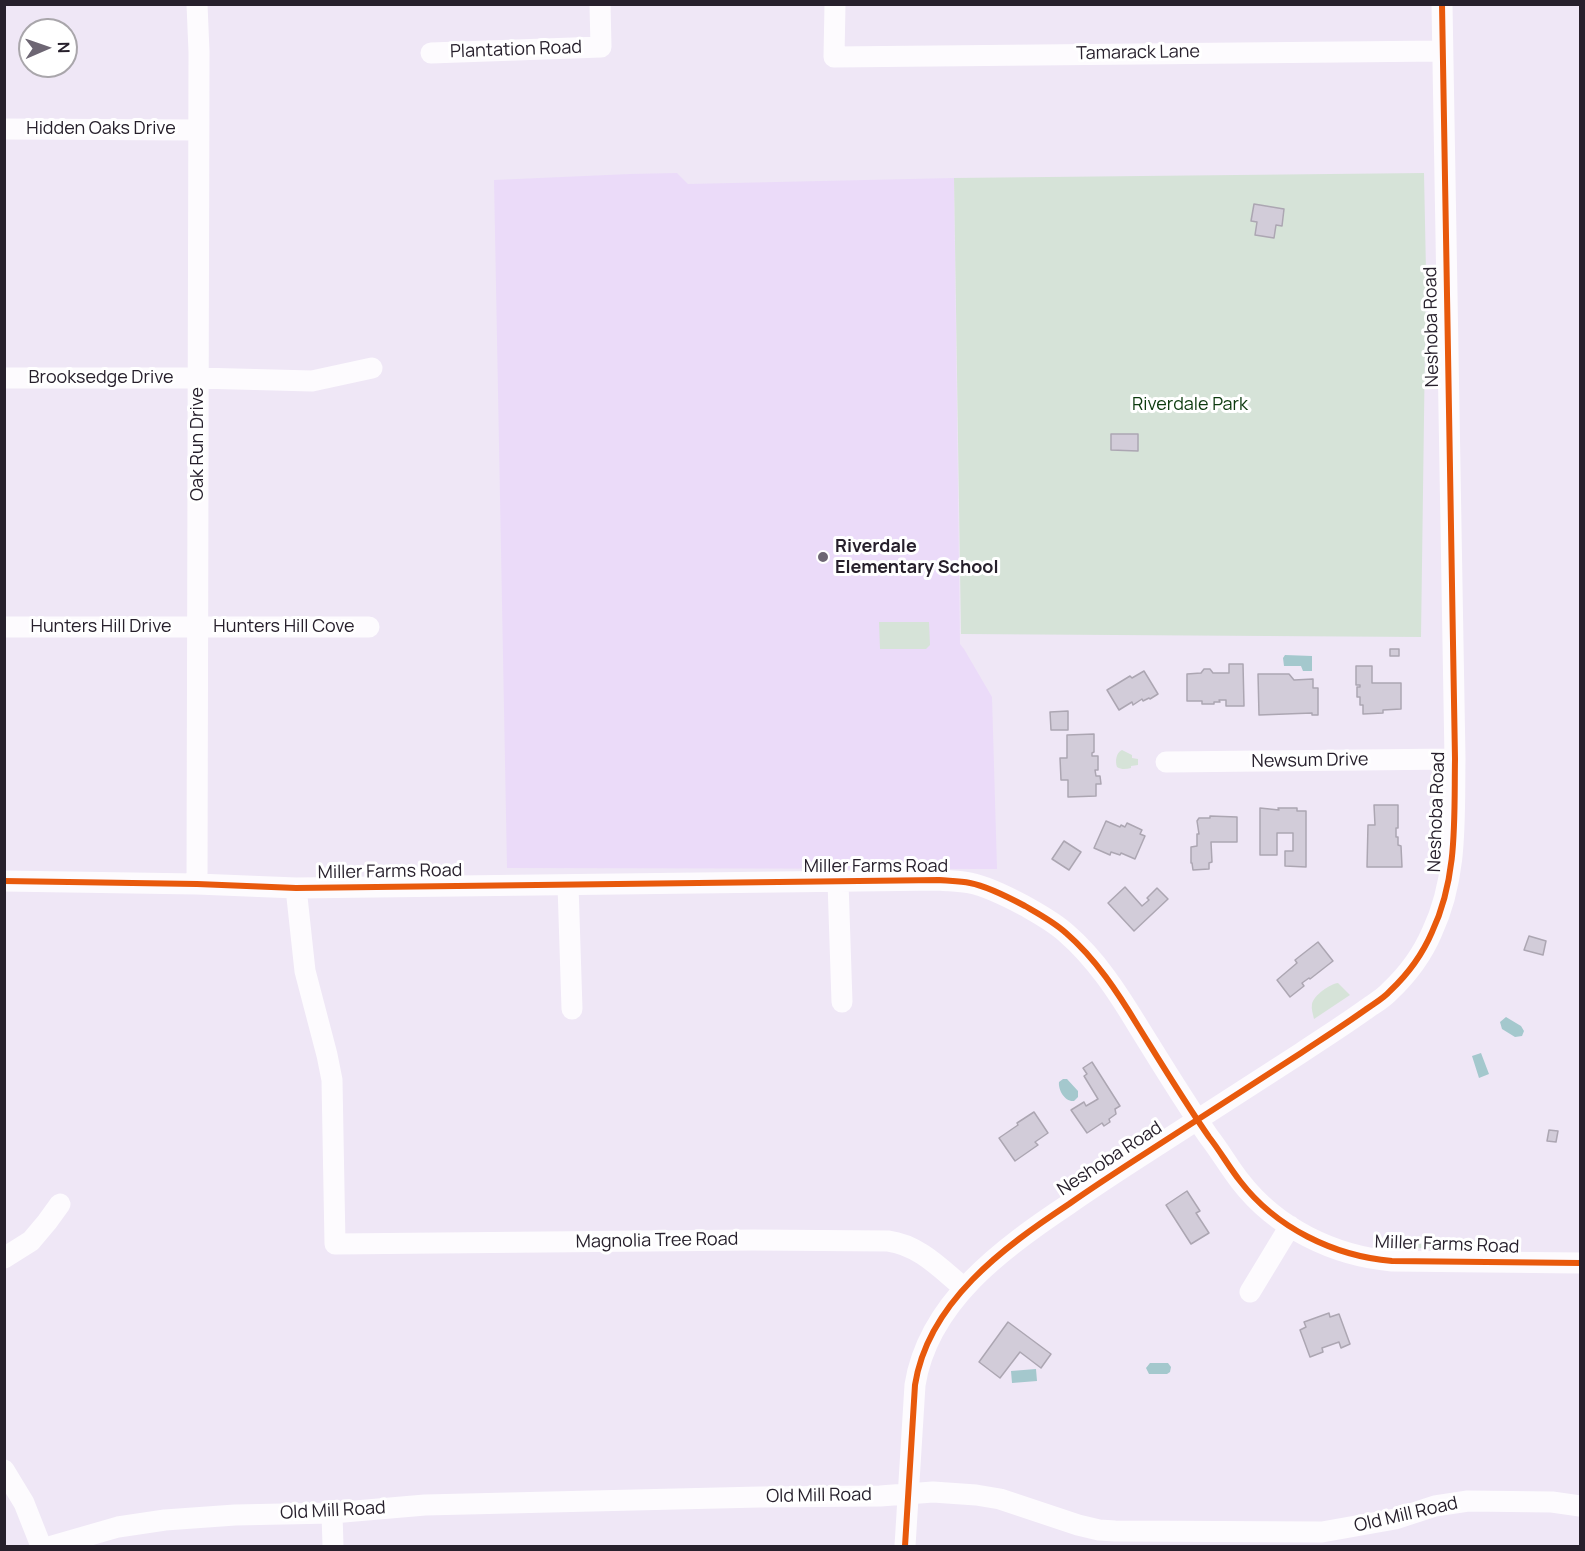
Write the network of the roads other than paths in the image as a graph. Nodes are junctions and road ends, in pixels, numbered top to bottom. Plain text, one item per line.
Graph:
1 (197, 4) edge
2 (600, 4) edge
3 (835, 4) edge
4 (1442, 4) edge
5 (1442, 51) junction
6 (431, 53) dead end
7 (4, 129) edge
8 (198, 130) junction
9 (372, 368) dead end
10 (4, 378) edge
11 (198, 378) junction
12 (4, 627) edge
13 (198, 627) junction
14 (369, 627) dead end
15 (1455, 759) junction
16 (1166, 762) dead end
17 (4, 881) edge
18 (838, 882) junction
19 (197, 884) junction
20 (568, 885) junction
21 (296, 888) junction
22 (842, 1002) dead end
23 (572, 1009) dead end
24 (1198, 1120) junction
25 (60, 1204) dead end
26 (1290, 1226) junction
27 (4, 1258) edge
28 (1581, 1263) edge
29 (964, 1288) junction
30 (1250, 1292) dead end
31 (4, 1470) edge
32 (908, 1494) junction
33 (1581, 1506) edge
34 (332, 1513) junction
35 (1158, 1539) edge
36 (41, 1546) edge
37 (52, 1546) edge
38 (333, 1546) edge
39 (905, 1546) edge

1 - 8 street, Oak Run Drive
2 - 6 street, Plantation Road
3 - 5 street, Tamarack Lane
4 - 5 street, Neshoba Road
5 - 15 street, Neshoba Road
7 - 8 street, Hidden Oaks Drive
8 - 11 street, Oak Run Drive
9 - 11 street, Brooksedge Drive
10 - 11 street, Brooksedge Drive
11 - 13 street, Oak Run Drive
12 - 13 street, Hunters Hill Drive
13 - 14 street, Hunters Hill Cove
13 - 19 street, Oak Run Drive
15 - 16 street, Newsum Drive
15 - 24 street, Neshoba Road
17 - 19 street, Miller Farms Road
18 - 20 street, Miller Farms Road
18 - 22 street
18 - 24 street, Miller Farms Road
19 - 21 street, Miller Farms Road
20 - 21 street, Miller Farms Road
20 - 23 street
21 - 29 street, Magnolia Tree Road
24 - 26 street, Miller Farms Road
24 - 29 street, Neshoba Road
25 - 27 street
26 - 28 street, Miller Farms Road
26 - 30 street
29 - 32 street, Neshoba Road
31 - 36 street
32 - 34 street, Old Mill Road
32 - 35 street, Old Mill Road
32 - 39 street, Neshoba Road
33 - 35 street, Old Mill Road
34 - 37 street, Old Mill Road
34 - 38 street

